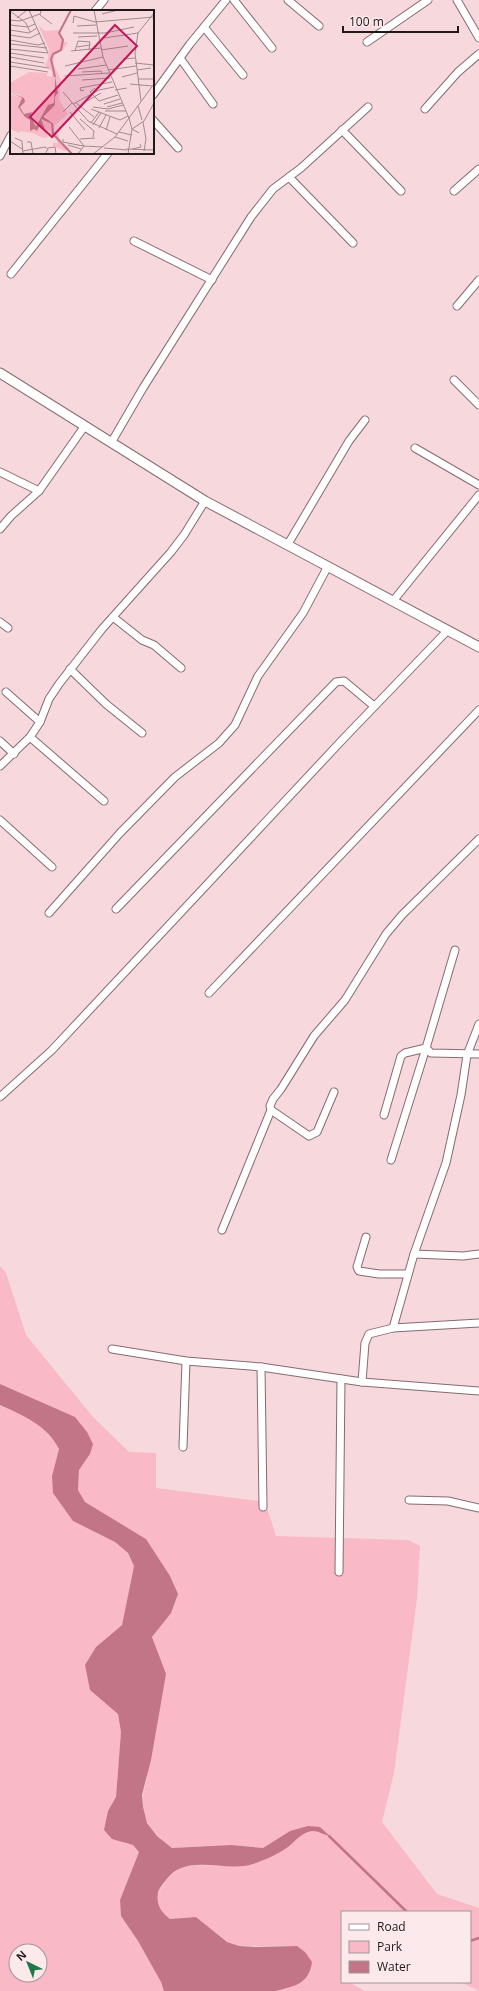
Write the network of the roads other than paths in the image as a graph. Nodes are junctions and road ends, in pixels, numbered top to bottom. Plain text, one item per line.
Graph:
1 (104, 0) edge
2 (226, 0) edge
3 (234, 0) edge
4 (288, 0) edge
5 (428, 0) edge
6 (457, 0) edge
7 (96, 10) edge
8 (319, 26) dead end
9 (204, 27) junction
10 (479, 38) edge
11 (367, 42) dead end
12 (272, 48) dead end
13 (479, 54) edge
14 (180, 58) junction
15 (242, 75) dead end
16 (154, 94) edge
17 (213, 104) dead end
18 (368, 107) dead end
19 (425, 109) dead end
20 (154, 121) edge
21 (342, 130) junction
22 (10, 137) edge
23 (178, 148) dead end
24 (107, 154) edge
25 (0, 156) edge
26 (479, 169) edge
27 (289, 177) junction
28 (401, 191) dead end
29 (454, 191) dead end
30 (134, 240) dead end
31 (353, 243) dead end
32 (11, 274) dead end
33 (212, 280) junction
34 (479, 280) edge
35 (457, 306) dead end
36 (0, 373) edge
37 (454, 380) dead end
38 (479, 405) edge
39 (365, 420) dead end
40 (84, 426) junction
41 (111, 443) junction
42 (415, 448) dead end
43 (0, 472) edge
44 (479, 485) edge
45 (39, 491) junction
46 (479, 495) edge
47 (205, 501) junction
48 (0, 530) edge
49 (288, 544) junction
50 (328, 566) junction
51 (393, 601) junction
52 (113, 617) junction
53 (0, 622) edge
54 (8, 628) dead end
55 (448, 630) junction
56 (479, 647) edge
57 (181, 668) dead end
58 (70, 669) junction
59 (6, 692) dead end
60 (374, 706) junction
61 (479, 710) edge
62 (40, 722) junction
63 (142, 733) dead end
64 (30, 737) junction
65 (0, 741) edge
66 (14, 754) junction
67 (0, 766) edge
68 (104, 801) dead end
69 (0, 820) edge
70 (479, 839) edge
71 (52, 867) dead end
72 (116, 909) dead end
73 (49, 913) dead end
74 (455, 950) dead end
75 (209, 993) dead end
76 (479, 1024) edge
77 (426, 1048) junction
78 (479, 1054) edge
79 (468, 1055) junction
80 (334, 1092) dead end
81 (0, 1097) edge
82 (271, 1110) junction
83 (384, 1115) dead end
84 (391, 1160) dead end
85 (222, 1230) dead end
86 (366, 1237) dead end
87 (414, 1254) junction
88 (479, 1254) edge
89 (408, 1274) junction
90 (479, 1323) edge
91 (393, 1328) junction
92 (112, 1349) dead end
93 (186, 1361) junction
94 (261, 1367) junction
95 (341, 1379) junction
96 (362, 1382) junction
97 (479, 1391) edge
98 (183, 1447) dead end
99 (410, 1500) dead end
100 (263, 1507) dead end
101 (479, 1508) edge
102 (339, 1572) dead end

1 - 7 street
2 - 9 street
3 - 12 street
4 - 8 street
5 - 11 street
6 - 10 street
9 - 14 street
9 - 15 street
13 - 19 street
14 - 16 street
14 - 17 street
18 - 21 street
20 - 23 street
21 - 27 street
21 - 28 street
22 - 25 street
24 - 32 street
26 - 29 street
27 - 31 street
27 - 33 street
30 - 33 street
33 - 41 street
34 - 35 street
36 - 40 street
37 - 38 street
39 - 49 street
40 - 41 street
40 - 45 street
41 - 47 street
42 - 44 street
43 - 45 street
45 - 48 street
46 - 51 street
47 - 49 street
47 - 52 street
49 - 50 street
50 - 51 street
50 - 73 street
51 - 55 street
52 - 57 street
52 - 58 street
53 - 54 street
55 - 56 street
55 - 60 street
58 - 62 street
58 - 63 street
59 - 62 street
60 - 72 street
60 - 81 street
61 - 75 street
62 - 64 street
64 - 66 street
64 - 68 street
65 - 66 street
66 - 67 street
69 - 71 street
70 - 82 street
74 - 77 street
76 - 79 street
77 - 79 street
77 - 83 street
77 - 84 street
78 - 79 street
79 - 87 street
80 - 82 street
82 - 85 street
86 - 89 street
87 - 88 street
87 - 89 street
89 - 91 street
90 - 91 street
91 - 96 street
92 - 93 street
93 - 94 street
93 - 98 street
94 - 95 street
94 - 100 street
95 - 96 street
95 - 102 street
96 - 97 street
99 - 101 street

